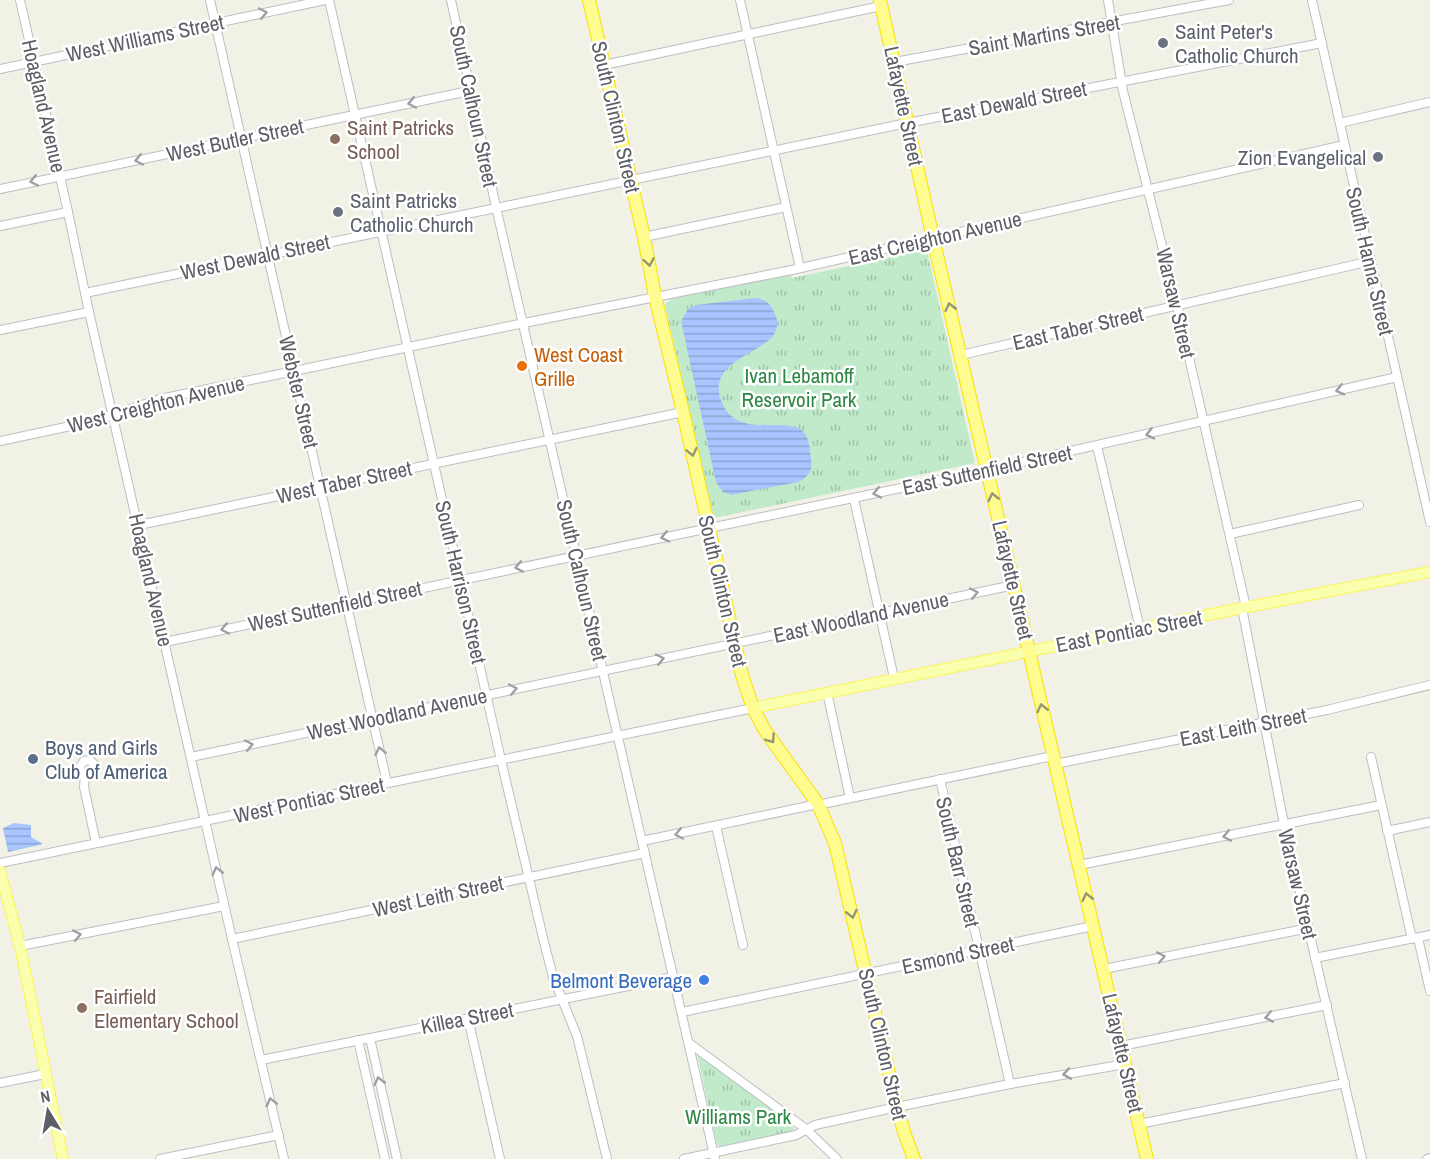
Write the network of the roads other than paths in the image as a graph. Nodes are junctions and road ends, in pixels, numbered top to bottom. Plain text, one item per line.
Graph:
1 (20, 0) edge
2 (210, 0) edge
3 (327, 0) edge
4 (451, 0) edge
5 (589, 0) edge
6 (740, 0) edge
7 (1108, 0) edge
8 (1229, 0) edge
9 (1312, 0) edge
10 (880, 3) edge
11 (215, 23) junction
12 (1112, 23) junction
13 (748, 34) junction
14 (1322, 43) junction
15 (33, 61) junction
16 (895, 62) junction
17 (604, 65) junction
18 (0, 69) edge
19 (1121, 82) junction
20 (469, 91) junction
21 (1430, 102) edge
22 (355, 115) junction
23 (907, 123) junction
24 (1340, 123) junction
25 (241, 139) junction
26 (1344, 145) junction
27 (774, 151) junction
28 (60, 176) junction
29 (630, 180) junction
30 (0, 189) edge
31 (1149, 190) junction
32 (496, 207) junction
33 (786, 207) junction
34 (68, 212) junction
35 (0, 226) edge
36 (381, 231) junction
37 (644, 237) junction
38 (933, 238) junction
39 (268, 255) junction
40 (1371, 261) junction
41 (800, 268) junction
42 (85, 293) junction
43 (655, 296) junction
44 (1177, 305) junction
45 (88, 312) junction
46 (524, 323) junction
47 (0, 330) edge
48 (407, 348) junction
49 (961, 355) junction
50 (295, 371) junction
51 (1397, 377) junction
52 (683, 412) junction
53 (113, 414) junction
54 (1204, 421) junction
55 (550, 439) junction
56 (0, 441) edge
57 (1097, 446) junction
58 (433, 464) junction
59 (987, 470) junction
60 (321, 488) junction
61 (854, 498) junction
62 (1359, 505) dead end
63 (1430, 522) edge
64 (139, 525) junction
65 (709, 528) junction
66 (1230, 534) junction
67 (576, 555) junction
68 (1430, 572) edge
69 (460, 579) junction
70 (1014, 585) junction
71 (347, 604) junction
72 (1244, 608) junction
73 (879, 613) junction
74 (1140, 629) junction
75 (165, 642) junction
76 (735, 643) junction
77 (1029, 651) junction
78 (603, 670) junction
79 (894, 678) junction
80 (1430, 685) edge
81 (827, 692) junction
82 (486, 695) junction
83 (753, 708) junction
84 (374, 719) junction
85 (1264, 723) junction
86 (618, 736) junction
87 (191, 757) junction
88 (1371, 757) dead end
89 (501, 760) junction
90 (1054, 760) junction
91 (85, 775) dead end
92 (939, 779) junction
93 (387, 783) junction
94 (850, 798) junction
95 (822, 804) junction
96 (1381, 805) junction
97 (205, 821) junction
98 (1430, 822) edge
99 (1284, 824) junction
100 (716, 826) junction
101 (1387, 831) junction
102 (642, 841) junction
103 (96, 843) junction
104 (645, 853) junction
105 (0, 863) edge
106 (1079, 865) junction
107 (0, 871) edge
108 (529, 877) junction
109 (225, 906) junction
110 (1093, 926) junction
111 (1309, 928) junction
112 (1430, 936) edge
113 (232, 939) junction
114 (1415, 939) junction
115 (743, 945) dead end
116 (20, 946) junction
117 (978, 950) junction
118 (1315, 958) junction
119 (1104, 969) junction
120 (866, 974) junction
121 (673, 977) junction
122 (1430, 991) edge
123 (560, 998) junction
124 (1327, 1005) junction
125 (682, 1012) junction
126 (468, 1018) junction
127 (370, 1038) junction
128 (358, 1040) junction
129 (689, 1042) junction
130 (1121, 1046) junction
131 (261, 1060) junction
132 (1125, 1064) junction
133 (45, 1074) junction
134 (0, 1083) edge
135 (1345, 1083) junction
136 (1010, 1084) junction
137 (897, 1107) junction
138 (386, 1112) junction
139 (375, 1115) junction
140 (1139, 1124) junction
141 (806, 1129) junction
142 (391, 1130) junction
143 (380, 1132) junction
144 (279, 1135) junction
145 (714, 1156) edge
146 (63, 1159) edge
147 (160, 1159) edge
148 (285, 1159) edge
149 (386, 1159) edge
150 (397, 1159) edge
151 (500, 1159) edge
152 (607, 1159) edge
153 (684, 1159) edge
154 (836, 1159) edge
155 (914, 1159) edge
156 (1147, 1159) edge
157 (1362, 1159) edge

1 - 15 street, Hoagland Avenue
2 - 11 street, Webster Street
11 -> 3 street, West Williams Street
3 - 22 street, South Harrison Street
4 - 20 street, South Calhoun Street
5 - 17 highway, South Clinton Street
6 - 13 street
7 - 12 street, Warsaw Street
8 - 12 street, Saint Martins Street
9 - 14 street, South Hanna Street
10 - 13 street
10 - 16 highway, Lafayette Street
11 - 15 street, West Williams Street
11 - 25 street, Webster Street
12 - 16 street, Saint Martins Street
12 - 19 street, Warsaw Street
13 - 17 street
13 - 27 street
14 - 19 street, East Dewald Street
14 - 24 street, South Hanna Street
15 - 18 street, West Williams Street
15 - 28 street, Hoagland Avenue
16 - 23 highway, Lafayette Street
17 - 29 highway, South Clinton Street
19 - 23 street, East Dewald Street
19 - 31 street, Warsaw Street
20 -> 22 street, West Butler Street
20 - 32 street, South Calhoun Street
21 - 24 street
22 - 25 street, West Butler Street
22 - 36 street, South Harrison Street
23 - 27 street, East Dewald Street
23 - 38 highway, Lafayette Street
24 - 26 street, South Hanna Street
25 -> 28 street, West Butler Street
25 - 39 street, Webster Street
26 - 31 street, East Creighton Avenue
26 - 40 street, South Hanna Street
27 - 29 street, East Dewald Street
27 - 33 street
28 -> 30 street, West Butler Street
28 - 34 street, Hoagland Avenue
29 - 32 street, East Dewald Street
29 - 37 highway, South Clinton Street
31 - 38 street, East Creighton Avenue
31 - 44 street, Warsaw Street
32 - 36 street, West Dewald Street
32 - 46 street, South Calhoun Street
33 - 37 street
33 - 41 street
34 - 35 street
34 - 42 street, Hoagland Avenue
36 - 39 street, West Dewald Street
36 - 48 street, South Harrison Street
37 -> 43 highway, South Clinton Street
38 - 41 street, East Creighton Avenue
49 -> 38 highway, Lafayette Street
39 - 42 street, West Dewald Street
39 - 50 street, Webster Street
40 - 44 street, East Taber Street
40 - 51 street, South Hanna Street
41 - 43 street, East Creighton Avenue
42 - 45 street, Hoagland Avenue
43 - 46 street, East Creighton Avenue
43 - 52 highway, South Clinton Street
44 - 49 street, East Taber Street
44 - 54 street, Warsaw Street
45 - 47 street
45 - 53 street, Hoagland Avenue
46 - 48 street, West Creighton Avenue
46 - 55 street, South Calhoun Street
48 - 50 street, West Creighton Avenue
48 - 58 street, South Harrison Street
49 - 59 highway, Lafayette Street
50 - 53 street, West Creighton Avenue
50 - 60 street, Webster Street
51 -> 54 street, East Suttenfield Street
51 - 63 street, South Hanna Street
52 - 55 street
52 -> 65 highway, South Clinton Street
53 - 56 street, West Creighton Avenue
53 - 64 street, Hoagland Avenue
54 -> 57 street, East Suttenfield Street
54 - 66 street, Warsaw Street
55 - 58 street, West Taber Street
55 - 67 street, South Calhoun Street
57 - 59 street, East Suttenfield Street
57 - 74 street
58 - 60 street, West Taber Street
58 - 69 street, South Harrison Street
59 -> 61 street, East Suttenfield Street
70 -> 59 highway, Lafayette Street
60 - 64 street, West Taber Street
60 - 71 street, Webster Street
61 - 65 street, East Suttenfield Street
61 - 73 street
62 - 66 street
64 - 75 street, Hoagland Avenue
65 -> 67 street, East Suttenfield Street
65 - 76 highway, South Clinton Street
66 - 72 street, Warsaw Street
67 -> 69 street, West Suttenfield Street
67 - 78 street, South Calhoun Street
68 - 72 main road, East Pontiac Street
69 - 71 street, West Suttenfield Street
69 - 82 street, South Harrison Street
73 -> 70 street, East Woodland Avenue
70 - 77 highway, Lafayette Street
71 -> 75 street, West Suttenfield Street
71 - 84 street, Webster Street
72 - 74 main road, East Pontiac Street
72 - 85 street, Warsaw Street
73 - 76 street, East Woodland Avenue
73 - 79 street
74 - 77 main road, East Pontiac Street
75 - 87 street, Hoagland Avenue
78 -> 76 street, East Woodland Avenue
76 - 83 highway, South Clinton Street
77 - 79 main road, East Pontiac Street
90 -> 77 highway, Lafayette Street
82 -> 78 street, West Woodland Avenue
78 - 86 street, South Calhoun Street
79 - 81 main road, East Pontiac Street
80 - 85 street, East Leith Street
81 - 83 main road, East Pontiac Street
81 - 94 street
82 - 84 street, West Woodland Avenue
82 - 89 street, South Harrison Street
83 - 86 street, East Pontiac Street
83 -> 95 highway, South Clinton Street
87 -> 84 street, West Woodland Avenue
93 -> 84 street, Webster Street
85 - 90 street, East Leith Street
85 - 99 street, Warsaw Street
86 - 89 street, West Pontiac Street
86 - 102 street, South Calhoun Street
87 - 97 street, Hoagland Avenue
88 - 96 street
89 - 93 street, West Pontiac Street
89 - 108 street, South Harrison Street
90 - 92 street, East Leith Street
90 - 106 highway, Lafayette Street
91 - 103 street
92 - 94 street, East Leith Street
92 - 117 street, South Barr Street
93 - 97 street, West Pontiac Street
94 - 95 street, East Leith Street
95 - 100 street, East Leith Street
95 -> 120 highway, South Clinton Street
96 - 99 street
96 - 101 street
97 - 103 street, West Pontiac Street
109 -> 97 street, Hoagland Avenue
98 - 101 street
99 -> 106 street
99 - 111 street, Warsaw Street
100 -> 102 street, East Leith Street
100 - 115 street
101 - 114 street
102 - 104 street, South Calhoun Street
103 - 105 street, West Pontiac Street
104 - 108 street, West Leith Street
104 - 121 street, South Calhoun Street
110 -> 106 highway, Lafayette Street
107 - 116 main road
108 - 113 street, West Leith Street
108 - 123 street, South Harrison Street
109 - 113 street, Hoagland Avenue
116 -> 109 street
110 - 117 street, Esmond Street
110 - 119 highway, Lafayette Street
111 - 118 street, Warsaw Street
119 -> 111 street
112 - 114 street
113 - 131 street, Hoagland Avenue
114 - 118 street
114 - 122 street
116 - 133 main road
117 - 120 street, Esmond Street
117 - 136 street, South Barr Street
118 - 124 street, Warsaw Street
119 - 130 highway, Lafayette Street
120 - 125 street, Esmond Street
120 - 137 highway, South Clinton Street
121 - 123 street, Killea Street
121 - 125 street, South Calhoun Street
123 - 126 street, Killea Street
123 - 152 street, South Harrison Street
124 -> 130 street
124 - 135 street, Warsaw Street
125 - 129 street, South Calhoun Street
126 - 127 street, Killea Street
126 - 151 street
127 - 128 street, Killea Street
138 -> 127 street
128 - 131 street, Killea Street
128 - 139 street
129 - 141 street
129 - 145 street, South Calhoun Street
130 - 132 highway, Lafayette Street
144 -> 131 street, Hoagland Avenue
132 -> 136 street
132 - 140 highway, Lafayette Street
133 - 134 street
133 - 146 main road
135 - 140 street
135 - 157 street, Warsaw Street
136 - 137 street
137 - 141 street
137 - 155 highway, South Clinton Street
138 - 139 street
138 - 142 street
139 - 143 street
140 - 156 highway, Lafayette Street
141 - 145 street
141 - 154 street
142 - 143 street
142 - 150 street
143 - 149 street
144 - 147 street
144 - 148 street, Hoagland Avenue
145 - 153 street

